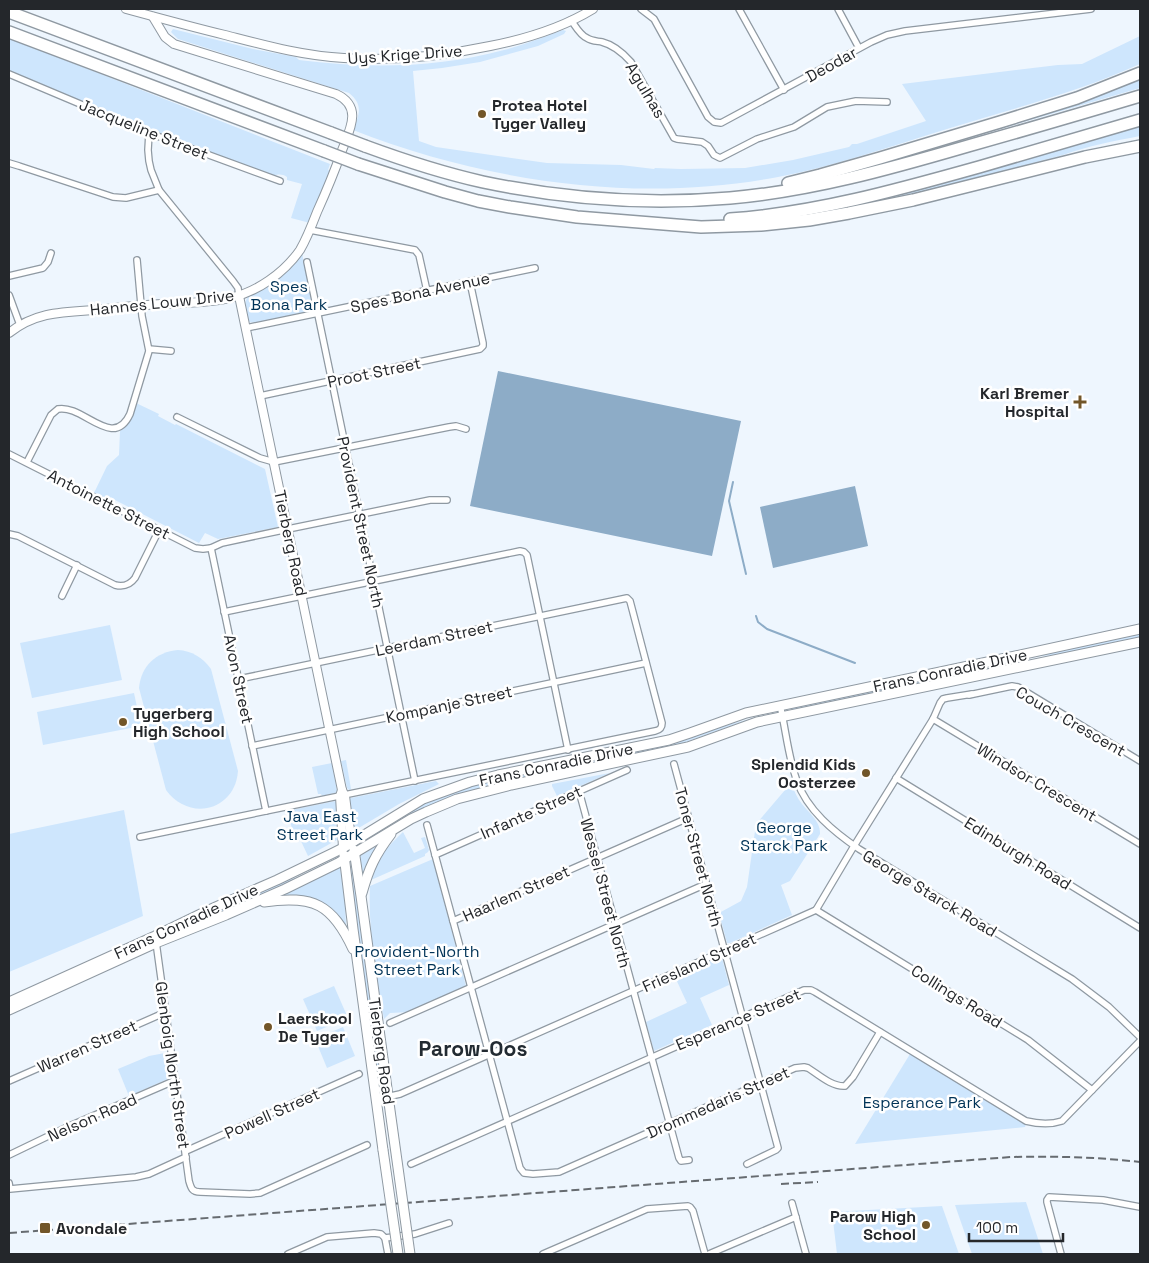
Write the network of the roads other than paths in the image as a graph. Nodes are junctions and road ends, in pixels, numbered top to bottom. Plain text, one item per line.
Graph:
1 (126, 9) edge
2 (593, 9) edge
3 (641, 9) edge
4 (739, 9) edge
5 (838, 9) edge
6 (1091, 9) edge
7 (9, 12) edge
8 (153, 16) junction
9 (163, 19) junction
10 (572, 20) junction
11 (159, 29) junction
12 (9, 32) edge
13 (859, 48) junction
14 (1140, 73) edge
15 (9, 74) edge
16 (784, 90) junction
17 (1140, 96) edge
18 (887, 102) dead end
19 (1140, 120) edge
20 (150, 133) junction
21 (1140, 146) edge
22 (9, 163) edge
23 (280, 181) dead end
24 (159, 190) junction
25 (693, 200) junction
26 (613, 220) junction
27 (310, 230) junction
28 (51, 253) dead end
29 (137, 260) dead end
30 (307, 262) dead end
31 (535, 268) dead end
32 (9, 276) edge
33 (470, 282) junction
34 (427, 291) junction
35 (9, 295) edge
36 (239, 296) junction
37 (141, 305) junction
38 (317, 313) junction
39 (20, 325) junction
40 (246, 328) junction
41 (9, 334) edge
42 (149, 349) junction
43 (171, 351) dead end
44 (332, 381) junction
45 (260, 396) junction
46 (178, 417) dead end
47 (466, 429) dead end
48 (346, 447) junction
49 (9, 454) edge
50 (27, 462) junction
51 (274, 462) junction
52 (447, 500) dead end
53 (360, 515) junction
54 (288, 529) junction
55 (159, 530) junction
56 (9, 534) edge
57 (211, 548) junction
58 (77, 565) junction
59 (373, 580) junction
60 (302, 595) junction
61 (62, 596) dead end
62 (224, 612) junction
63 (540, 616) junction
64 (1140, 629) edge
65 (1140, 642) edge
66 (387, 647) junction
67 (316, 662) junction
68 (646, 663) junction
69 (238, 679) junction
70 (554, 682) junction
71 (780, 705) junction
72 (401, 714) junction
73 (783, 716) junction
74 (934, 717) junction
75 (330, 729) junction
76 (252, 746) junction
77 (568, 750) junction
78 (1140, 762) edge
79 (674, 764) dead end
80 (627, 770) dead end
81 (896, 778) junction
82 (415, 781) junction
83 (579, 791) junction
84 (342, 794) junction
85 (266, 811) junction
86 (688, 818) junction
87 (427, 824) dead end
88 (394, 830) junction
89 (140, 837) dead end
90 (353, 842) junction
91 (1140, 844) edge
92 (854, 846) junction
93 (343, 848) junction
94 (354, 854) junction
95 (435, 855) junction
96 (597, 858) junction
97 (344, 859) junction
98 (706, 884) junction
99 (361, 896) junction
100 (252, 904) junction
101 (816, 910) junction
102 (453, 921) junction
103 (615, 924) junction
104 (1140, 928) edge
105 (156, 940) junction
106 (724, 951) junction
107 (358, 961) junction
108 (471, 988) junction
109 (633, 991) junction
110 (9, 1002) edge
111 (9, 1010) edge
112 (166, 1012) junction
113 (742, 1017) junction
114 (390, 1023) dead end
115 (880, 1032) junction
116 (1140, 1037) edge
117 (1140, 1041) edge
118 (489, 1054) junction
119 (651, 1057) junction
120 (359, 1074) dead end
121 (176, 1080) junction
122 (9, 1081) edge
123 (760, 1084) junction
124 (1092, 1090) junction
125 (389, 1100) junction
126 (377, 1102) junction
127 (507, 1121) junction
128 (669, 1123) junction
129 (368, 1145) dead end
130 (186, 1154) junction
131 (9, 1155) edge
132 (689, 1160) dead end
133 (411, 1164) dead end
134 (747, 1164) dead end
135 (9, 1186) edge
136 (792, 1203) dead end
137 (1140, 1207) edge
138 (796, 1217) junction
139 (449, 1223) dead end
140 (385, 1238) junction
141 (288, 1254) edge
142 (388, 1254) edge
143 (398, 1254) edge
144 (410, 1254) edge
145 (543, 1254) edge
146 (705, 1254) edge
147 (710, 1254) edge
148 (806, 1254) edge
149 (1061, 1254) edge

1 - 8 street, Uys Krige Drive
2 - 10 street, Uys Krige Drive
3 - 16 street, Deodar
4 - 16 street
5 - 13 street
6 - 13 street, Deodar
7 - 25 highway, bridge
8 - 9 street, Uys Krige Drive
8 - 11 street, Hannes Louw Drive
9 - 10 street, Uys Krige Drive
9 - 11 street
10 - 18 street, Agulhas
11 - 27 street, Hannes Louw Drive
12 - 26 highway, bridge
13 - 16 street, Deodar
14 - 25 highway
15 - 20 street, Jacqueline Street
17 - 25 highway
19 - 26 highway
20 - 23 street, Jacqueline Street
20 - 24 street
21 - 26 highway
22 - 24 street
24 - 36 street
27 - 34 street
27 - 36 street, Hannes Louw Drive
28 - 32 street
29 - 37 street
30 - 38 street, Provident Street North
31 - 33 street, Spes Bona Avenue
33 - 34 street, Spes Bona Avenue
33 - 44 street, Proot Street
34 - 38 street, Spes Bona Avenue
35 - 39 street
36 - 37 street, Hannes Louw Drive
36 - 40 street, Tierberg Road
37 - 39 street, Hannes Louw Drive
37 - 42 street
38 - 40 street, Spes Bona Avenue
38 - 44 street, Provident Street North
39 - 41 street, Hannes Louw Drive
40 - 45 street, Tierberg Road
42 - 43 street
42 - 50 street
44 - 45 street, Proot Street
44 - 48 street, Provident Street North
45 - 51 street, Tierberg Road
46 - 51 street
47 - 48 street
48 - 51 street
48 - 53 street, Provident Street North
49 - 50 street, Antoinette Street
50 - 55 street, Antoinette Street
51 - 54 street, Tierberg Road
52 - 53 street
53 - 54 street
53 - 59 street, Provident Street North
54 - 57 street
54 - 60 street, Tierberg Road
55 - 57 street, Antoinette Street
55 - 58 street
56 - 58 street
57 - 62 street, Avon Street
58 - 61 street
59 - 60 street
59 - 63 street
59 - 66 street, Provident Street North
60 - 62 street
60 - 67 street, Tierberg Road
62 - 69 street, Avon Street
63 - 66 street, Leerdam Street
63 - 68 street, Leerdam Street
63 - 70 street
64 - 71 main road, Frans Conradie Drive
65 - 73 main road, Frans Conradie Drive
66 - 67 street, Leerdam Street
66 - 72 street, Provident Street North
67 - 69 street, Leerdam Street
67 - 75 street, Tierberg Road
68 - 70 street, Kompanje Street
68 - 77 street
69 - 76 street, Avon Street
70 - 72 street, Kompanje Street
70 - 77 street
71 - 73 street, George Starck Road
71 - 90 main road, Frans Conradie Drive
72 - 75 street, Kompanje Street
72 - 82 street, Provident Street North
73 - 88 main road, Frans Conradie Drive
73 - 92 street, George Starck Road
74 - 78 street, Couch Crescent
74 - 81 street
74 - 91 street, Windsor Crescent
75 - 76 street, Kompanje Street
75 - 84 street, Tierberg Road
76 - 85 street, Avon Street
77 - 82 street
79 - 86 street, Toner Street North
80 - 83 street, Infante Street
81 - 92 street
81 - 104 street, Edinburgh Road
82 - 84 street
83 - 95 street, Infante Street
83 - 96 street, Wessel Street North
84 - 85 street
84 - 90 street, Tierberg Road
84 - 93 street, Tierberg Road
85 - 89 street
86 - 96 street, Haarlem Street
86 - 98 street, Toner Street North
87 - 95 street
88 - 94 main road, Frans Conradie Drive
88 - 99 main road
90 - 93 main road, Frans Conradie Drive
90 - 94 main road, Tierberg Road
92 - 101 street
92 - 116 street, George Starck Road
93 - 97 main road, Tierberg Road
93 - 105 main road, Frans Conradie Drive
94 - 97 main road, Frans Conradie Drive
94 - 99 main road, Tierberg Road
95 - 102 street
96 - 102 street, Haarlem Street
96 - 103 street, Wessel Street North
97 - 100 main road, Frans Conradie Drive
97 - 107 main road, Tierberg Road
98 - 103 street
98 - 106 street, Toner Street North
99 - 125 main road, Tierberg Road
100 - 105 main road, Frans Conradie Drive
100 - 107 main road
101 - 106 street, Friesland Street
101 - 124 street, Collings Road
102 - 108 street
103 - 108 street
103 - 109 street, Wessel Street North
105 - 110 main road, Frans Conradie Drive
105 - 111 main road, Frans Conradie Drive
105 - 112 street, Glenboig North Street
106 - 109 street, Friesland Street
106 - 113 street, Toner Street North
107 - 126 main road, Tierberg Road
108 - 114 street
108 - 118 street
109 - 118 street, Friesland Street
109 - 119 street, Wessel Street North
112 - 121 street, Glenboig North Street
112 - 122 street, Warren Street
113 - 115 street, Esperance Street
113 - 119 street, Esperance Street
113 - 123 street, Toner Street North
115 - 123 street, Drommedaris Street
115 - 124 street, Esperance Street
117 - 124 street
118 - 125 street, Friesland Street
118 - 127 street
119 - 127 street, Esperance Street
119 - 128 street, Wessel Street North
120 - 130 street, Powell Street
121 - 130 street, Glenboig North Street
121 - 131 street, Nelson Road
123 - 128 street, Drommedaris Street
123 - 134 street, Toner Street North
125 - 126 street, Friesland Street
125 - 144 main road, Tierberg Road, bridge
126 - 143 main road, Tierberg Road, bridge
127 - 128 street, Drommedaris Street
127 - 133 street, Esperance Street
128 - 132 street, Wessel Street North
129 - 130 street, Glenboig North Street
130 - 135 street, Powell Street
136 - 138 street
137 - 149 street
138 - 147 street
138 - 148 street
139 - 140 street
140 - 141 street
140 - 142 street
145 - 146 street

